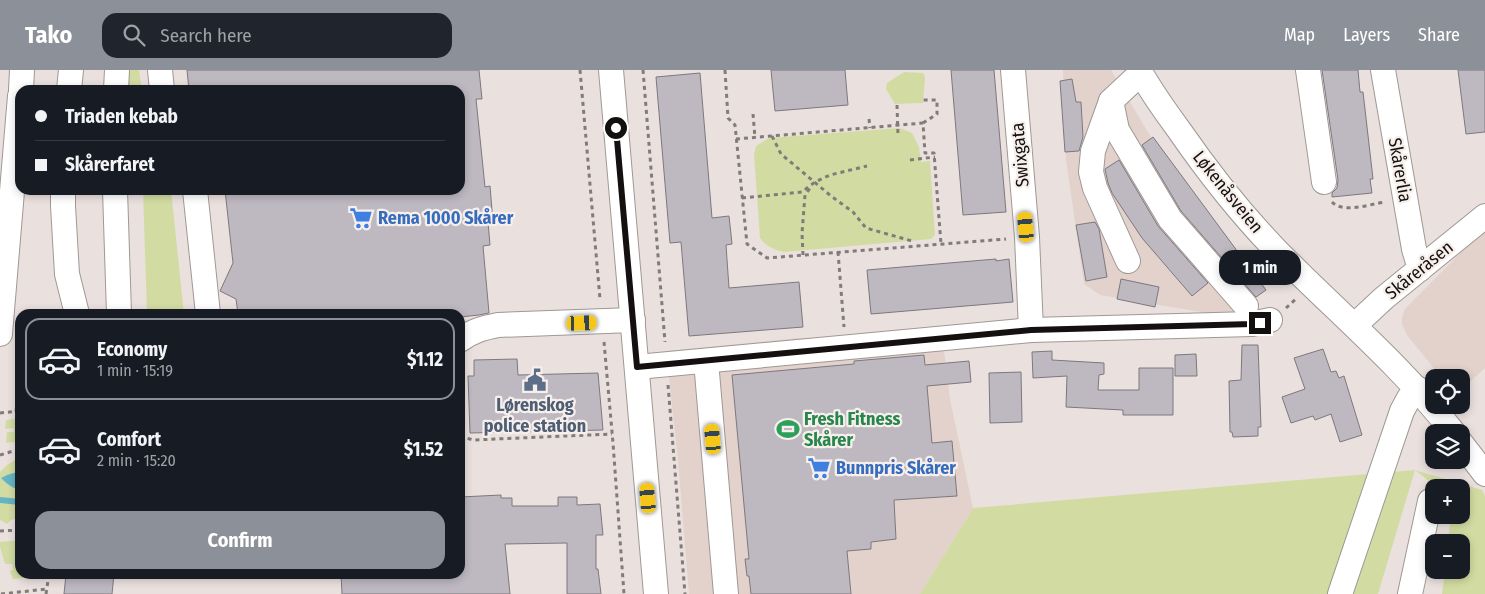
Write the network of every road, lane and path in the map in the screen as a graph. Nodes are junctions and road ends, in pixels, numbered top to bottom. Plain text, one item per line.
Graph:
1 (22, 70) edge
2 (71, 70) edge
3 (117, 70) edge
4 (160, 70) edge
5 (611, 70) edge
6 (643, 70) edge
7 (725, 70) edge
8 (1013, 70) edge
9 (1308, 70) edge
10 (1383, 70) edge
11 (1140, 72) edge
12 (20, 85) edge
13 (70, 85) edge
14 (116, 85) edge
15 (162, 85) edge
16 (923, 100) dead end
17 (1111, 101) junction
18 (896, 105) dead end
19 (753, 114) dead end
20 (869, 119) dead end
21 (923, 123) junction
22 (897, 125) junction
23 (870, 128) junction
24 (772, 136) junction
25 (898, 136) dead end
26 (755, 138) junction
27 (736, 139) junction
28 (15, 156) edge
29 (935, 157) junction
30 (910, 160) dead end
31 (867, 166) dead end
32 (815, 182) junction
33 (1324, 182) joint
34 (63, 195) edge
35 (115, 195) edge
36 (196, 195) edge
37 (742, 198) junction
38 (1406, 199) junction
39 (1485, 216) edge
40 (1027, 237) junction
41 (912, 241) dead end
42 (941, 244) junction
43 (838, 252) junction
44 (802, 255) junction
45 (1128, 261) dead end
46 (1420, 269) junction
47 (1246, 306) dead end
48 (76, 309) edge
49 (119, 309) edge
50 (207, 309) edge
51 (633, 320) junction
52 (1270, 320) dead end
53 (843, 324) dead end
54 (1355, 326) junction
55 (1031, 330) junction
56 (0, 334) edge
57 (465, 336) edge
58 (665, 352) dead end
59 (706, 361) junction
60 (637, 367) junction
61 (668, 378) dead end
62 (1417, 388) junction
63 (15, 411) edge
64 (0, 413) edge
65 (1446, 424) edge
66 (612, 434) dead end
67 (465, 437) edge
68 (15, 450) edge
69 (0, 455) edge
70 (1470, 455) edge
71 (1485, 474) edge
72 (1425, 524) edge
73 (15, 530) edge
74 (0, 531) edge
75 (48, 579) edge
76 (47, 589) junction
77 (1, 594) edge
78 (46, 594) edge
79 (656, 594) edge
80 (686, 594) edge
81 (726, 594) edge
82 (1340, 594) edge
83 (1410, 594) edge

1 - 12 street
2 - 13 street
3 - 14 street
4 - 15 street
5 - 51 street
6 - 58 path
7 - 27 path
8 - 40 street, Swixgata
9 - 33 street
10 - 38 street, Skårerlia
11 - 17 street
11 - 54 street, Løkenåsveien
16 - 21 path
17 - 45 street
17 - 47 street
18 - 22 path
19 - 26 path
20 - 23 path
21 - 22 path
21 - 29 path
22 - 23 path
22 - 25 path
23 - 24 path
24 - 26 path
24 - 32 path
26 - 27 path
27 - 37 path
28 - 56 street
29 - 30 path
29 - 42 path
31 - 32 path
32 - 37 path
32 - 41 path
32 - 44 path
33 - 38 path
34 - 48 street
35 - 49 street
36 - 50 street
37 - 44 path
38 - 46 street, Skårerlia
39 - 46 street, Skåreråsen
40 - 42 path
40 - 55 street, Swixgata
42 - 43 path
43 - 44 path
43 - 53 path
46 - 54 street, Skåreråsen
51 - 57 street
51 - 60 street
52 - 55 street
54 - 62 street, Løkenåsveien
55 - 59 street
59 - 60 street
59 - 81 street
60 - 79 street
61 - 80 path
62 - 65 street, Løkenåsveien
62 - 82 street
63 - 64 path
66 - 67 path
68 - 69 path
70 - 71 street
72 - 83 street
73 - 74 path
75 - 76 path
76 - 77 path
76 - 78 path

